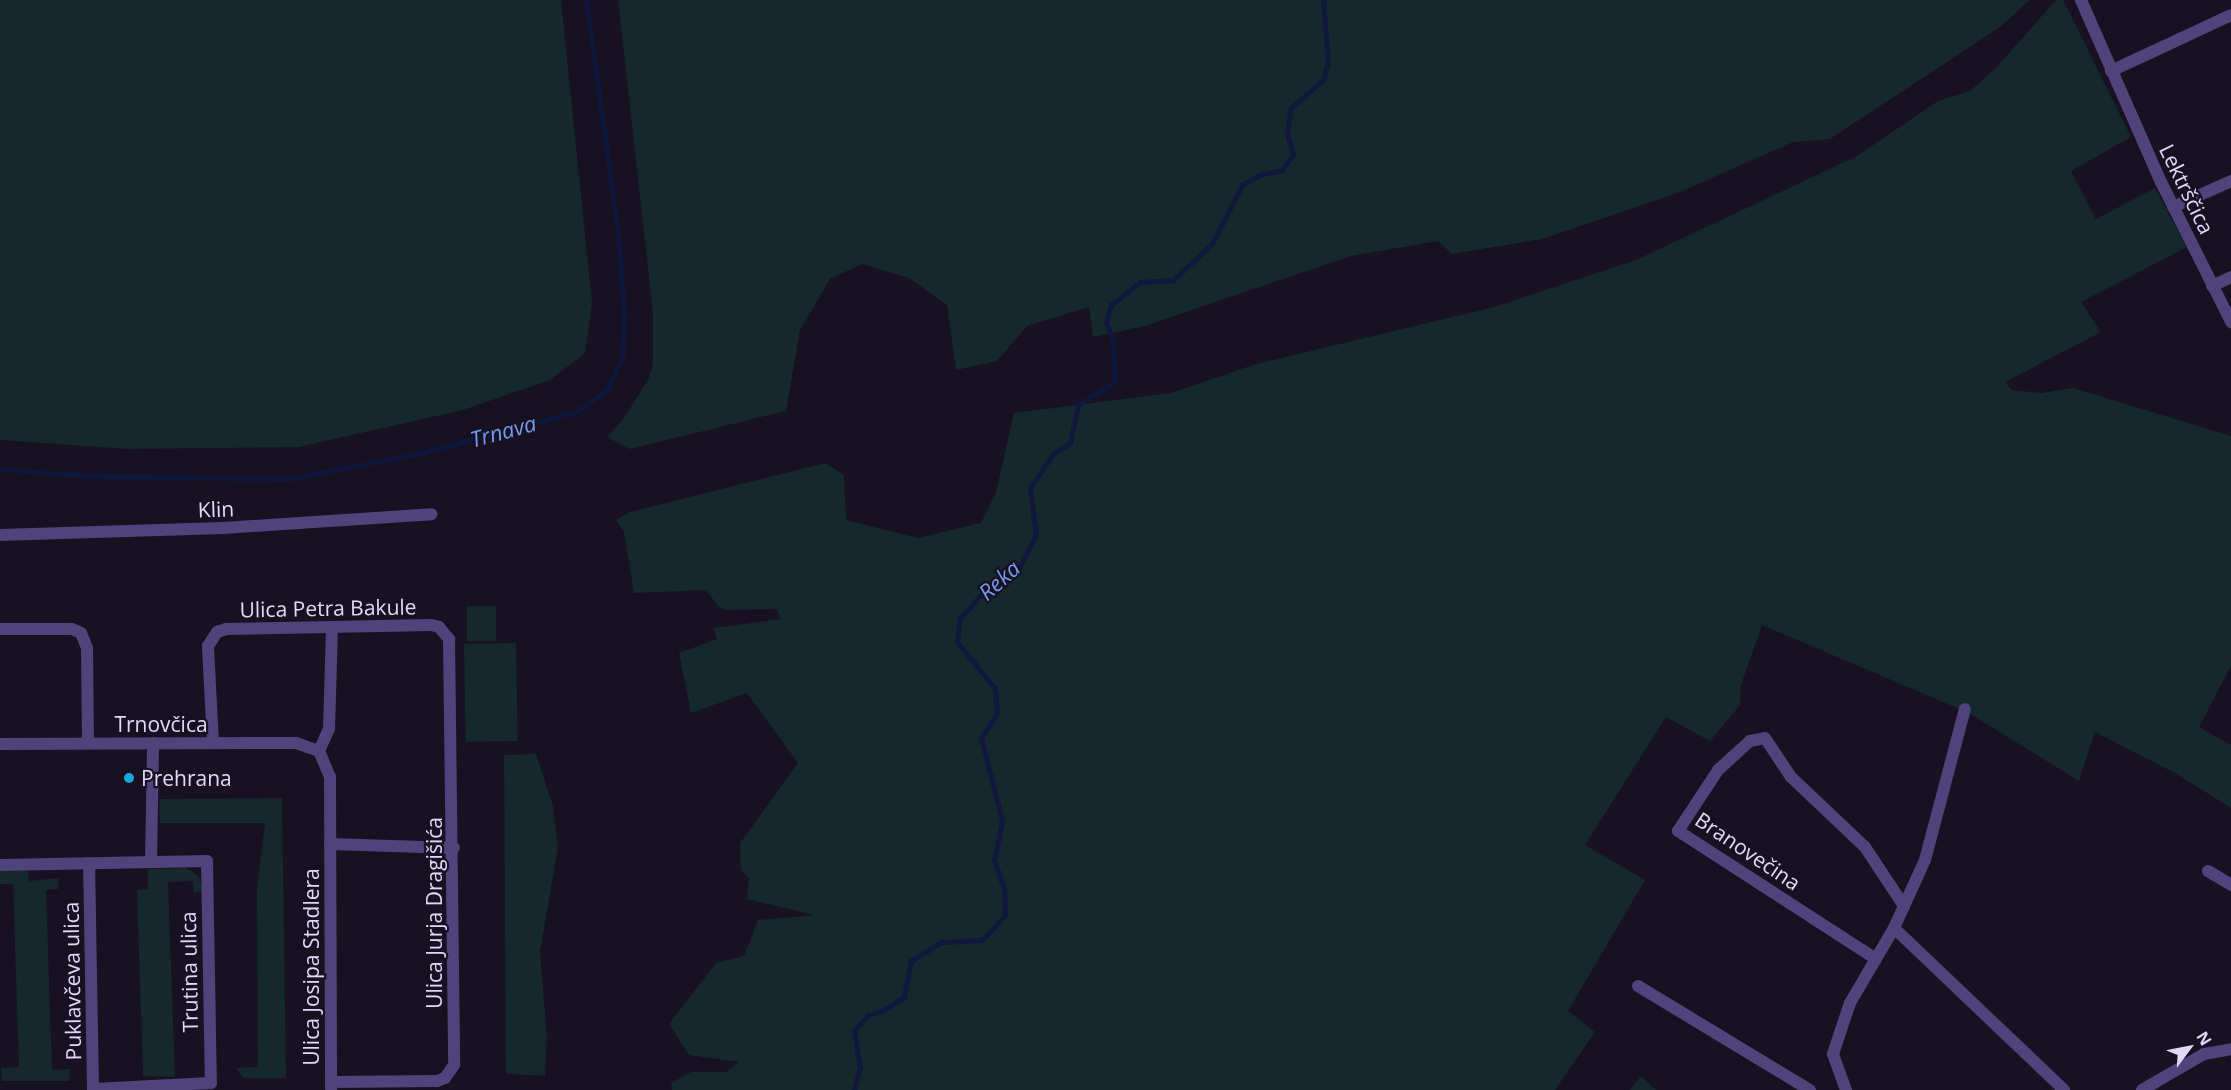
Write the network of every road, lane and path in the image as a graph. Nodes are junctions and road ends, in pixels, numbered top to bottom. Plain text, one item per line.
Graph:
1 (2081, 0) edge
2 (2231, 15) edge
3 (2111, 71) junction
4 (2231, 181) edge
5 (2173, 207) junction
6 (2231, 277) edge
7 (2212, 286) junction
8 (2231, 322) edge
9 (432, 514) dead end
10 (0, 535) edge
11 (332, 627) junction
12 (0, 629) edge
13 (445, 632) joint
14 (1965, 709) dead end
15 (88, 743) junction
16 (153, 743) junction
17 (213, 743) junction
18 (0, 744) edge
19 (320, 752) junction
20 (330, 844) junction
21 (454, 848) junction
22 (151, 862) junction
23 (89, 863) junction
24 (0, 865) edge
25 (2208, 872) dead end
26 (2231, 885) edge
27 (1905, 906) junction
28 (1894, 928) junction
29 (1876, 959) junction
30 (1638, 986) dead end
31 (2231, 1050) edge
32 (211, 1083) joint
33 (331, 1086) edge
34 (1810, 1090) edge
35 (1846, 1090) edge
36 (2064, 1090) edge
37 (2142, 1090) edge

1 - 3 street, Lektrščica
2 - 3 street
3 - 5 street, Lektrščica
4 - 5 street
5 - 7 street, Lektrščica
6 - 7 street
7 - 8 street, Lektrščica
9 - 10 street, Klin
11 - 13 street, Ulica Petra Bakule
11 - 17 street, Ulica Petra Bakule
11 - 19 street
12 - 15 street
13 - 21 street, Ulica Jurja Dragišića
14 - 27 street
15 - 16 street, Trnovčica
15 - 18 street, Trnovčica
16 - 17 street, Trnovčica
16 - 22 street
17 - 19 street, Trnovčica
19 - 20 street, Ulica Josipa Stadlera
20 - 21 street, Ulica Josipa Stadlera
20 - 33 street, Ulica Josipa Stadlera
21 - 33 street, Ulica Jurja Dragišića
22 - 23 street
22 - 32 street, Trutina ulica
23 - 24 street
23 - 32 street, Puklavčeva ulica
25 - 26 street
27 - 28 street
27 - 29 street, Branovečina
28 - 29 street
28 - 36 street
29 - 35 street
30 - 34 street
31 - 37 street

